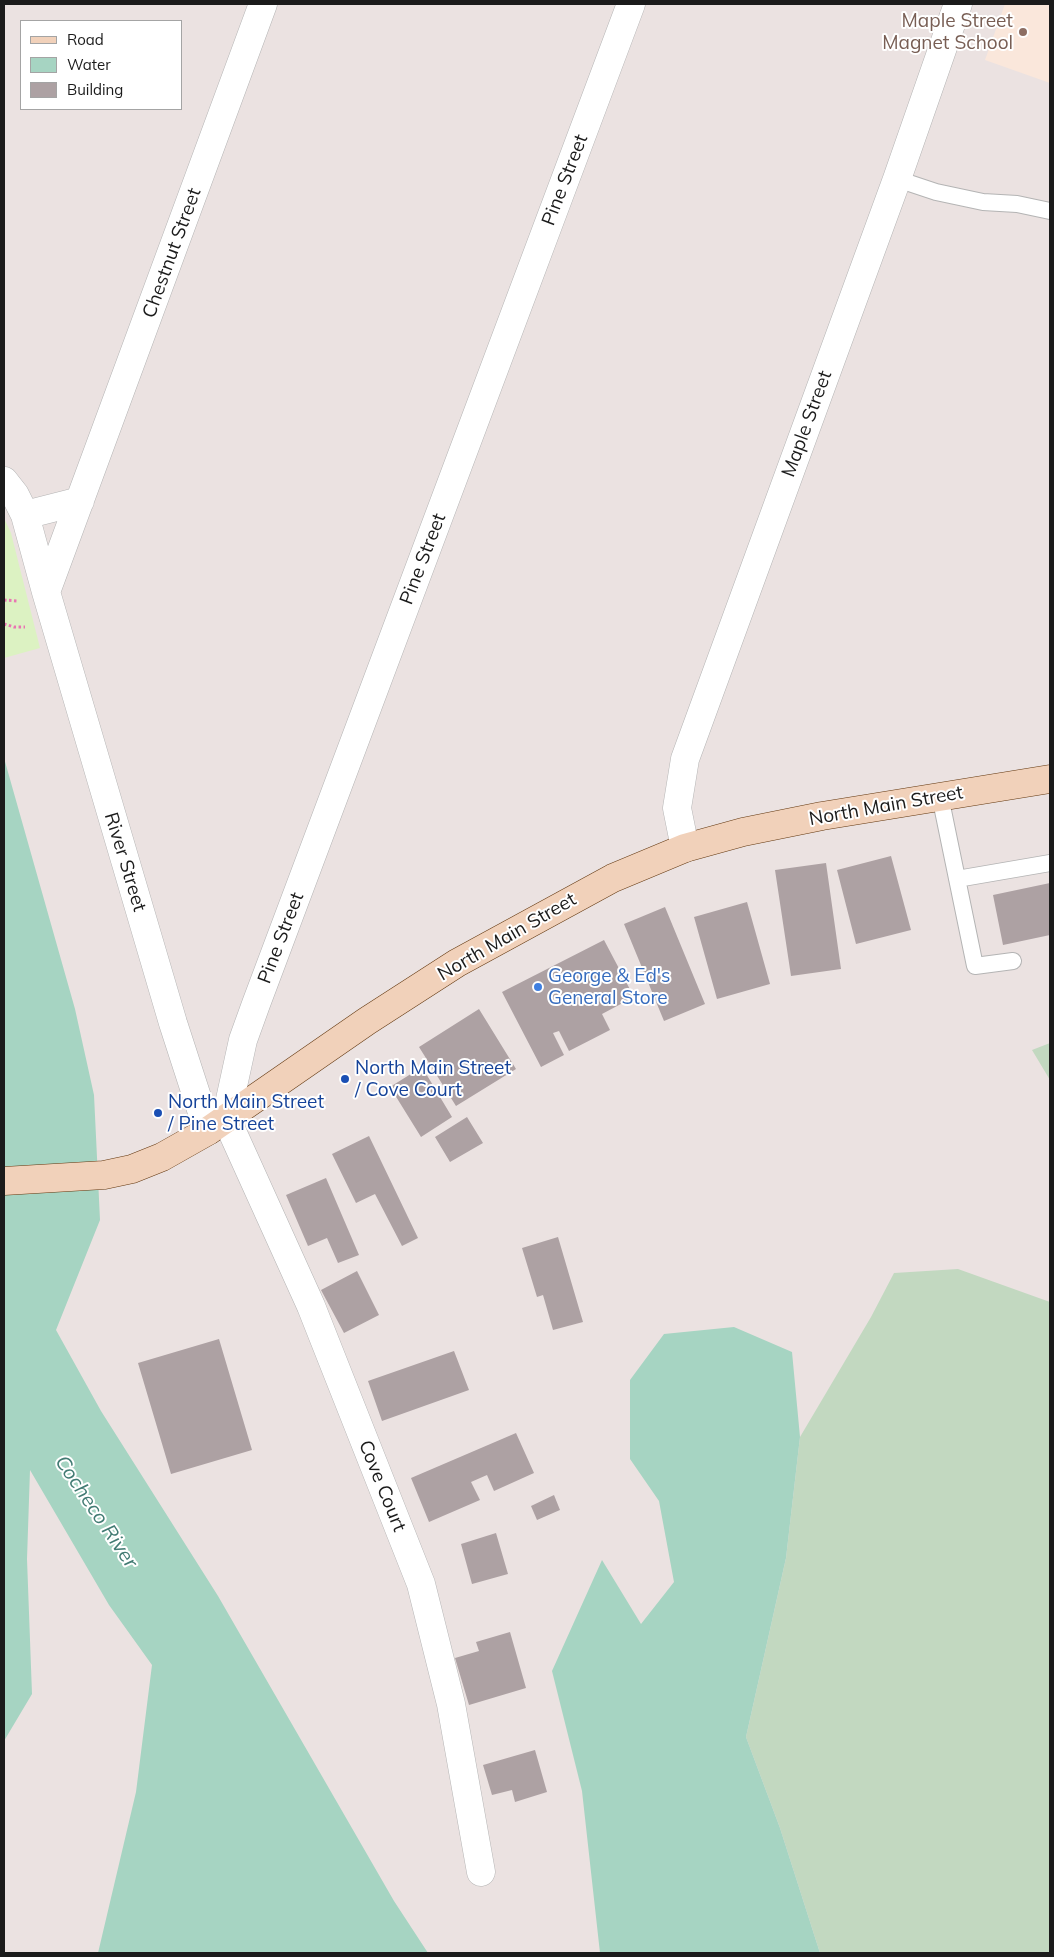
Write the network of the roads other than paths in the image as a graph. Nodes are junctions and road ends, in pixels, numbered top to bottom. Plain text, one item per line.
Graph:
1 (263, 4) edge
2 (631, 4) edge
3 (958, 4) edge
4 (896, 179) junction
5 (1050, 211) edge
6 (4, 481) edge
7 (80, 501) junction
8 (25, 515) junction
9 (34, 596) junction
10 (1050, 779) edge
11 (940, 796) junction
12 (684, 848) junction
13 (1050, 863) edge
14 (957, 879) junction
15 (1013, 961) dead end
16 (217, 1124) junction
17 (4, 1181) edge
18 (481, 1872) dead end

1 - 7 street, Chestnut Street
2 - 16 street, Pine Street
3 - 4 street, Maple Street
4 - 5 lane
4 - 12 street, Maple Street
6 - 8 street, River Street
7 - 8 street
7 - 9 street
8 - 9 street, River Street
9 - 16 street, River Street
10 - 11 main road, North Main Street
11 - 12 main road, North Main Street
11 - 14 lane
12 - 16 main road, North Main Street
13 - 14 lane
14 - 15 lane
16 - 17 main road, North Main Street
16 - 18 street, Cove Court

